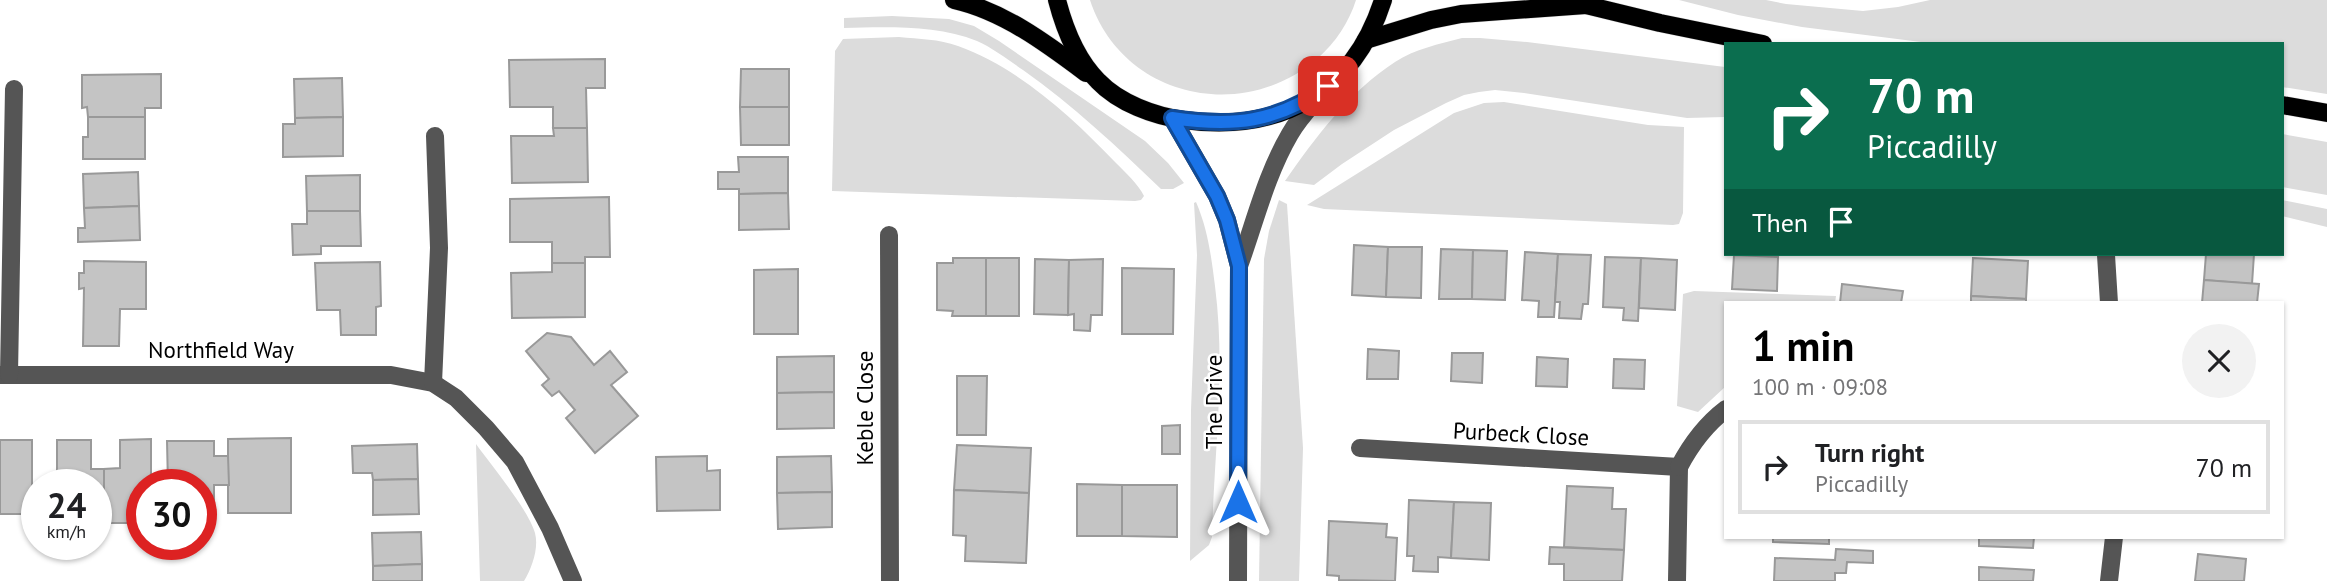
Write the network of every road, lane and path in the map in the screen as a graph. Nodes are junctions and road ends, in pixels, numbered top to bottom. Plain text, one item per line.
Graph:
1 (954, 0) edge
2 (1057, 0) edge
3 (1383, 0) edge
4 (1581, 2) edge
5 (1366, 40) junction
6 (1753, 42) edge
7 (1098, 81) junction
8 (1328, 86) junction
9 (13, 89) dead end
10 (2284, 106) edge
11 (2327, 113) edge
12 (1172, 118) junction
13 (435, 136) dead end
14 (889, 235) dead end
15 (2106, 256) edge
16 (1239, 266) junction
17 (2109, 301) edge
18 (5, 375) edge
19 (433, 383) junction
20 (1724, 412) edge
21 (1360, 448) dead end
22 (1679, 467) junction
23 (2114, 539) edge
24 (573, 581) edge
25 (890, 581) edge
26 (1238, 581) edge
27 (1677, 581) edge
28 (2109, 581) edge

1 - 7 main road
2 - 7 main road
3 - 5 main road
4 - 5 main road
4 - 6 main road
5 - 8 main road
7 - 12 main road
8 - 12 main road
8 - 16 street, The Drive
9 - 18 street, Northfield Way
10 - 11 main road
12 - 16 street, The Drive
13 - 19 street
14 - 25 street, Keble Close
15 - 17 street
16 - 26 street, The Drive
18 - 19 street, Northfield Way
19 - 24 street, Northfield Way
20 - 22 street
21 - 22 street, Purbeck Close
22 - 27 street
23 - 28 street

